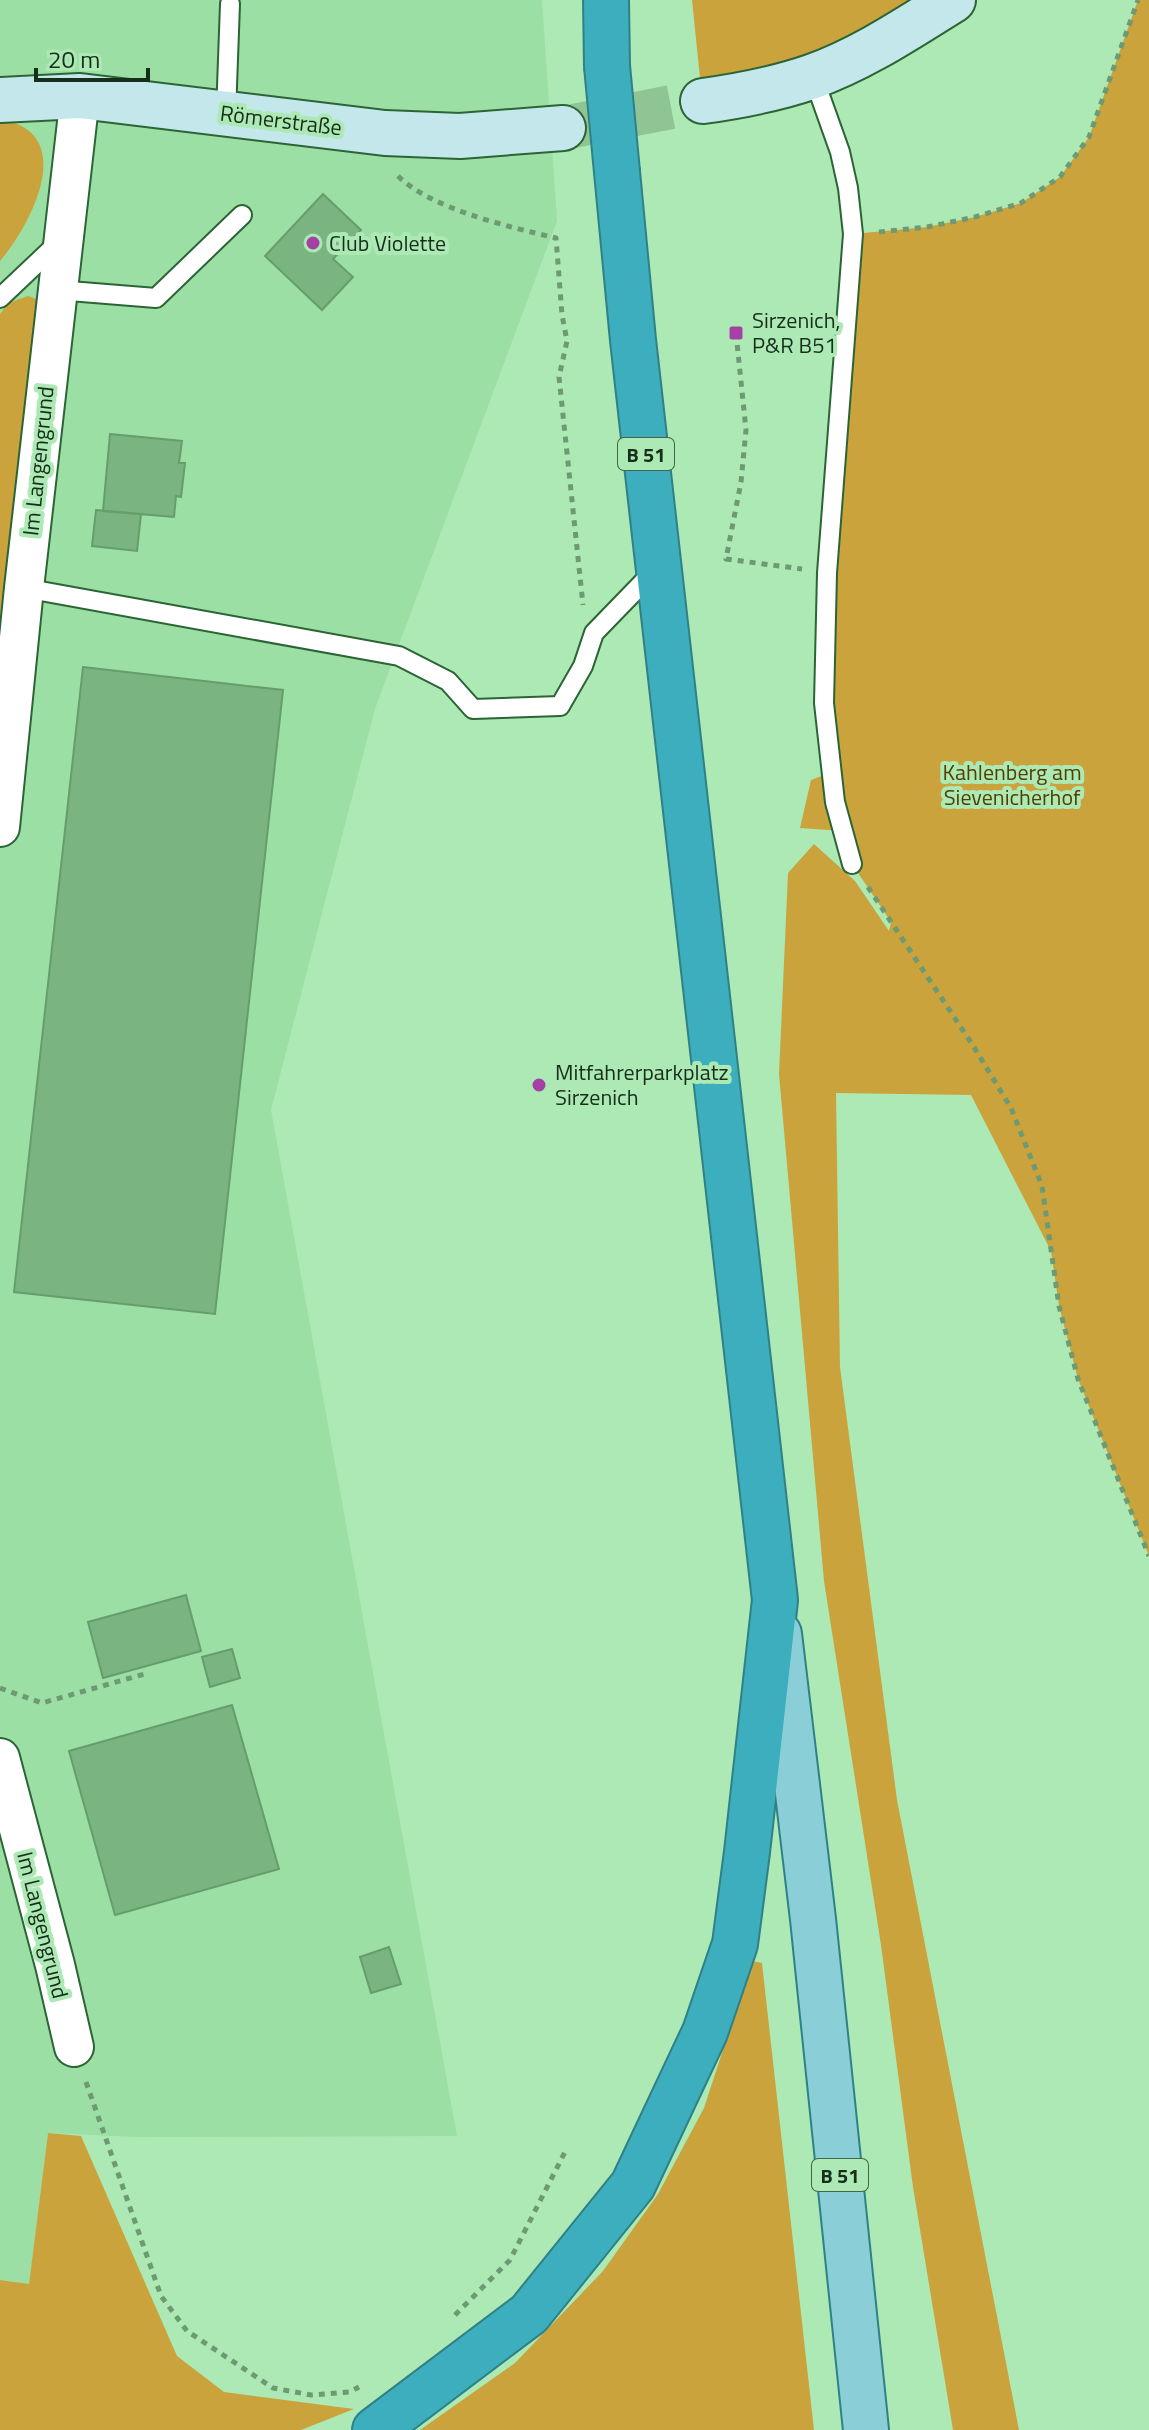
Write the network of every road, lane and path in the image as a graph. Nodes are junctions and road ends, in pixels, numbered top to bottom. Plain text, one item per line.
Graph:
1 (606, 0) edge
2 (953, 0) edge
3 (1138, 0) edge
4 (230, 4) dead end
5 (813, 76) junction
6 (80, 96) junction
7 (0, 100) edge
8 (703, 101) tunnel mouth
9 (226, 114) junction
10 (563, 128) tunnel mouth
11 (385, 133) junction
12 (242, 215) dead end
13 (853, 234) junction
14 (63, 238) junction
15 (57, 290) junction
16 (0, 298) edge
17 (736, 333) dead end
18 (658, 567) junction
19 (827, 573) junction
20 (24, 588) junction
21 (594, 633) junction
22 (0, 827) edge
23 (852, 864) joint
24 (1149, 1556) edge
25 (775, 1600) junction
26 (148, 1673) dead end
27 (0, 1688) edge
28 (0, 1758) edge
29 (74, 2047) joint
30 (567, 2148) dead end
31 (447, 2323) dead end
32 (363, 2386) dead end
33 (375, 2430) edge
34 (866, 2430) edge

1 - 18 highway, B 51, bridge
2 - 5 street
3 - 13 path
4 - 9 lane
5 - 8 street
5 - 13 lane
6 - 7 street, Römerstraße
6 - 9 street, Römerstraße
6 - 14 street, Im Langengrund
9 - 11 street, Römerstraße
10 - 11 street, Römerstraße
11 - 21 path
12 - 15 lane
13 - 19 lane
14 - 15 street, Im Langengrund
14 - 16 lane
15 - 20 street, Im Langengrund
17 - 19 path
18 - 21 lane
18 - 25 highway, B 51
19 - 23 lane
20 - 21 lane
20 - 22 street, Im Langengrund
23 - 24 path
25 - 33 highway
25 - 34 main road, B 51
26 - 27 path
28 - 29 street, Im Langengrund
29 - 32 path
30 - 31 path

